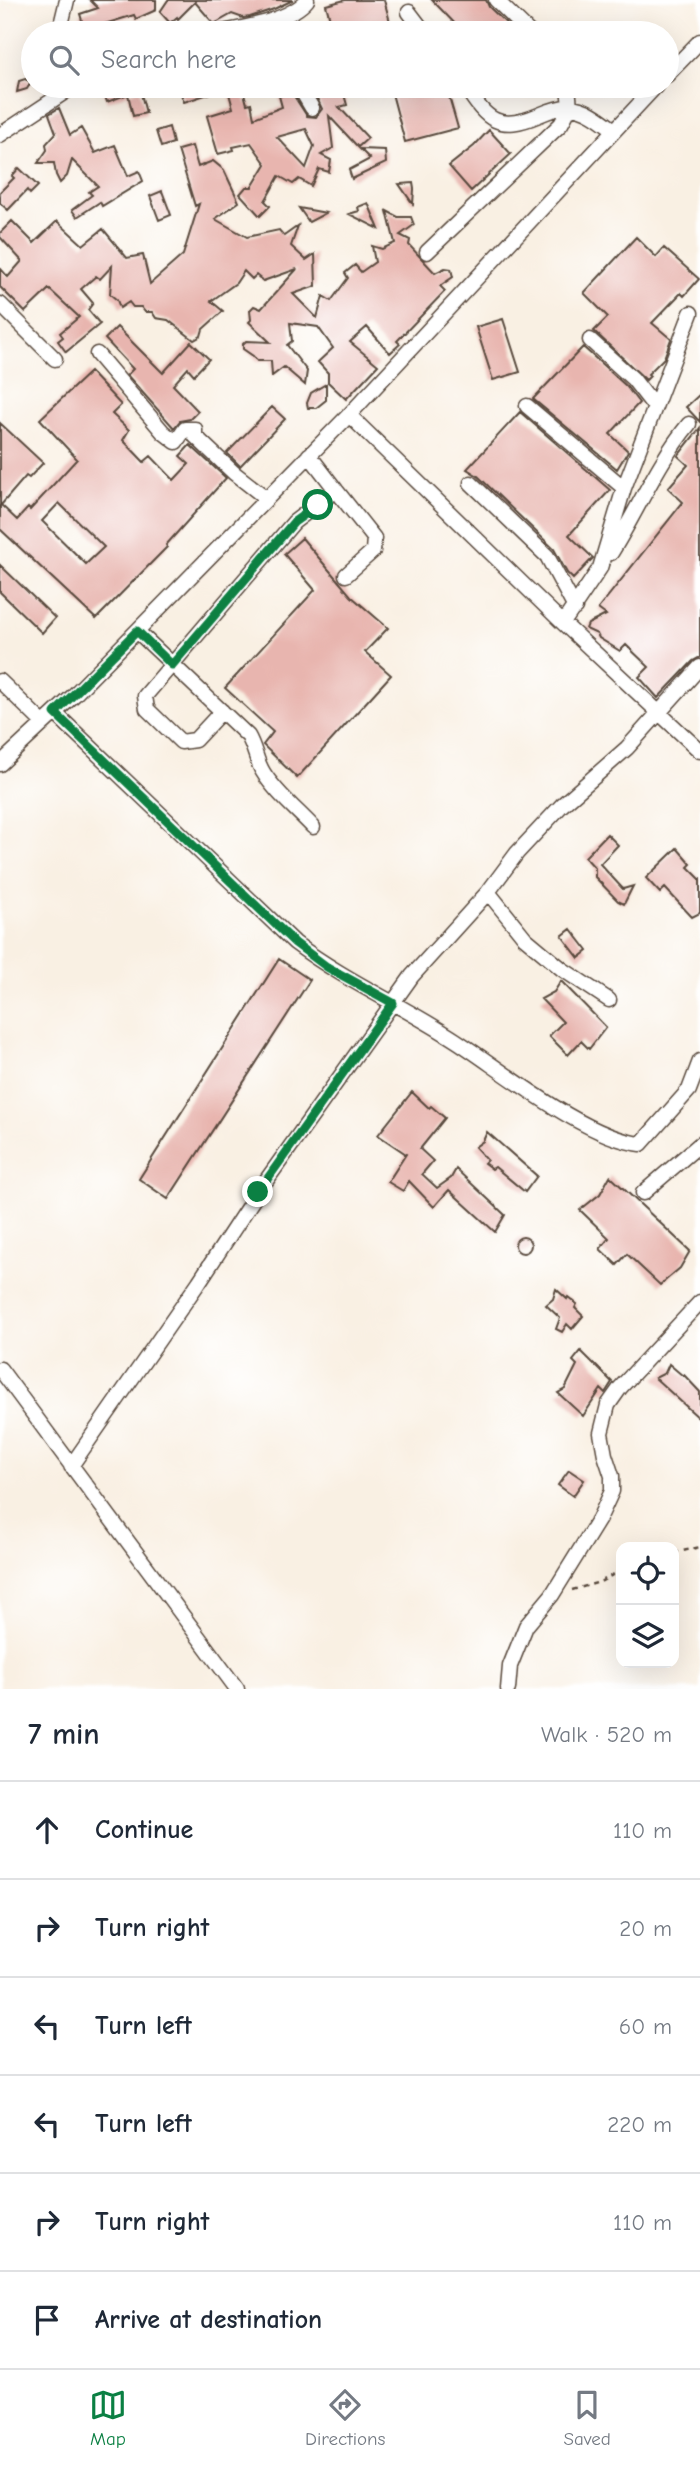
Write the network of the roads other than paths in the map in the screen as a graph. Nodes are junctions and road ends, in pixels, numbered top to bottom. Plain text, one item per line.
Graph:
1 (67, 0) edge
2 (307, 0) edge
3 (496, 0) edge
4 (409, 12) dead end
5 (62, 21) edge
6 (277, 21) edge
7 (416, 21) edge
8 (518, 21) edge
9 (700, 41) edge
10 (679, 63) edge
11 (45, 98) edge
12 (55, 98) edge
13 (306, 98) edge
14 (474, 98) edge
15 (569, 98) edge
16 (644, 98) edge
17 (44, 105) junction
18 (570, 107) junction
19 (312, 108) dead end
20 (613, 129) junction
21 (0, 135) edge
22 (426, 252) dead end
23 (0, 304) edge
24 (691, 313) dead end
25 (590, 340) dead end
26 (97, 354) dead end
27 (55, 359) dead end
28 (527, 406) dead end
29 (654, 406) junction
30 (349, 415) junction
31 (690, 424) dead end
32 (309, 455) junction
33 (471, 483) dead end
34 (624, 488) junction
35 (336, 491) junction
36 (266, 498) junction
37 (600, 568) junction
38 (346, 575) dead end
39 (575, 608) junction
40 (563, 623) junction
41 (137, 631) junction
42 (172, 665) junction
43 (700, 667) edge
44 (0, 681) edge
45 (222, 712) junction
46 (658, 712) junction
47 (55, 713) junction
48 (43, 723) junction
49 (700, 751) edge
50 (0, 765) edge
51 (313, 827) dead end
52 (488, 892) junction
53 (609, 1000) dead end
54 (393, 1003) junction
55 (700, 1061) edge
56 (700, 1144) edge
57 (643, 1193) dead end
58 (700, 1302) edge
59 (0, 1369) edge
60 (71, 1466) junction
61 (237, 1689) edge
62 (508, 1689) edge

1 - 5 street
2 - 6 street
3 - 8 street
4 - 7 street
9 - 10 street
11 - 17 street
12 - 17 street
13 - 19 street
14 - 18 street
15 - 18 street
16 - 20 street
17 - 21 street
18 - 20 street
18 - 22 street
20 - 30 street
23 - 27 street
24 - 29 street
25 - 29 street
26 - 36 street
28 - 34 street
29 - 34 street
30 - 32 street
30 - 40 street
31 - 37 street
32 - 35 street
32 - 36 street
33 - 39 street
34 - 37 street
35 - 38 street
35 - 42 street
36 - 41 street
37 - 39 street
39 - 40 street
40 - 46 street
41 - 42 street
41 - 47 street
42 - 45 street
42 - 45 street
43 - 46 street
44 - 48 street
45 - 51 street
46 - 49 street
46 - 52 street
47 - 48 street
47 - 54 street
48 - 50 street
52 - 53 street
52 - 54 street
54 - 55 street
54 - 60 street
56 - 57 street
58 - 62 street
59 - 60 street
60 - 61 street

